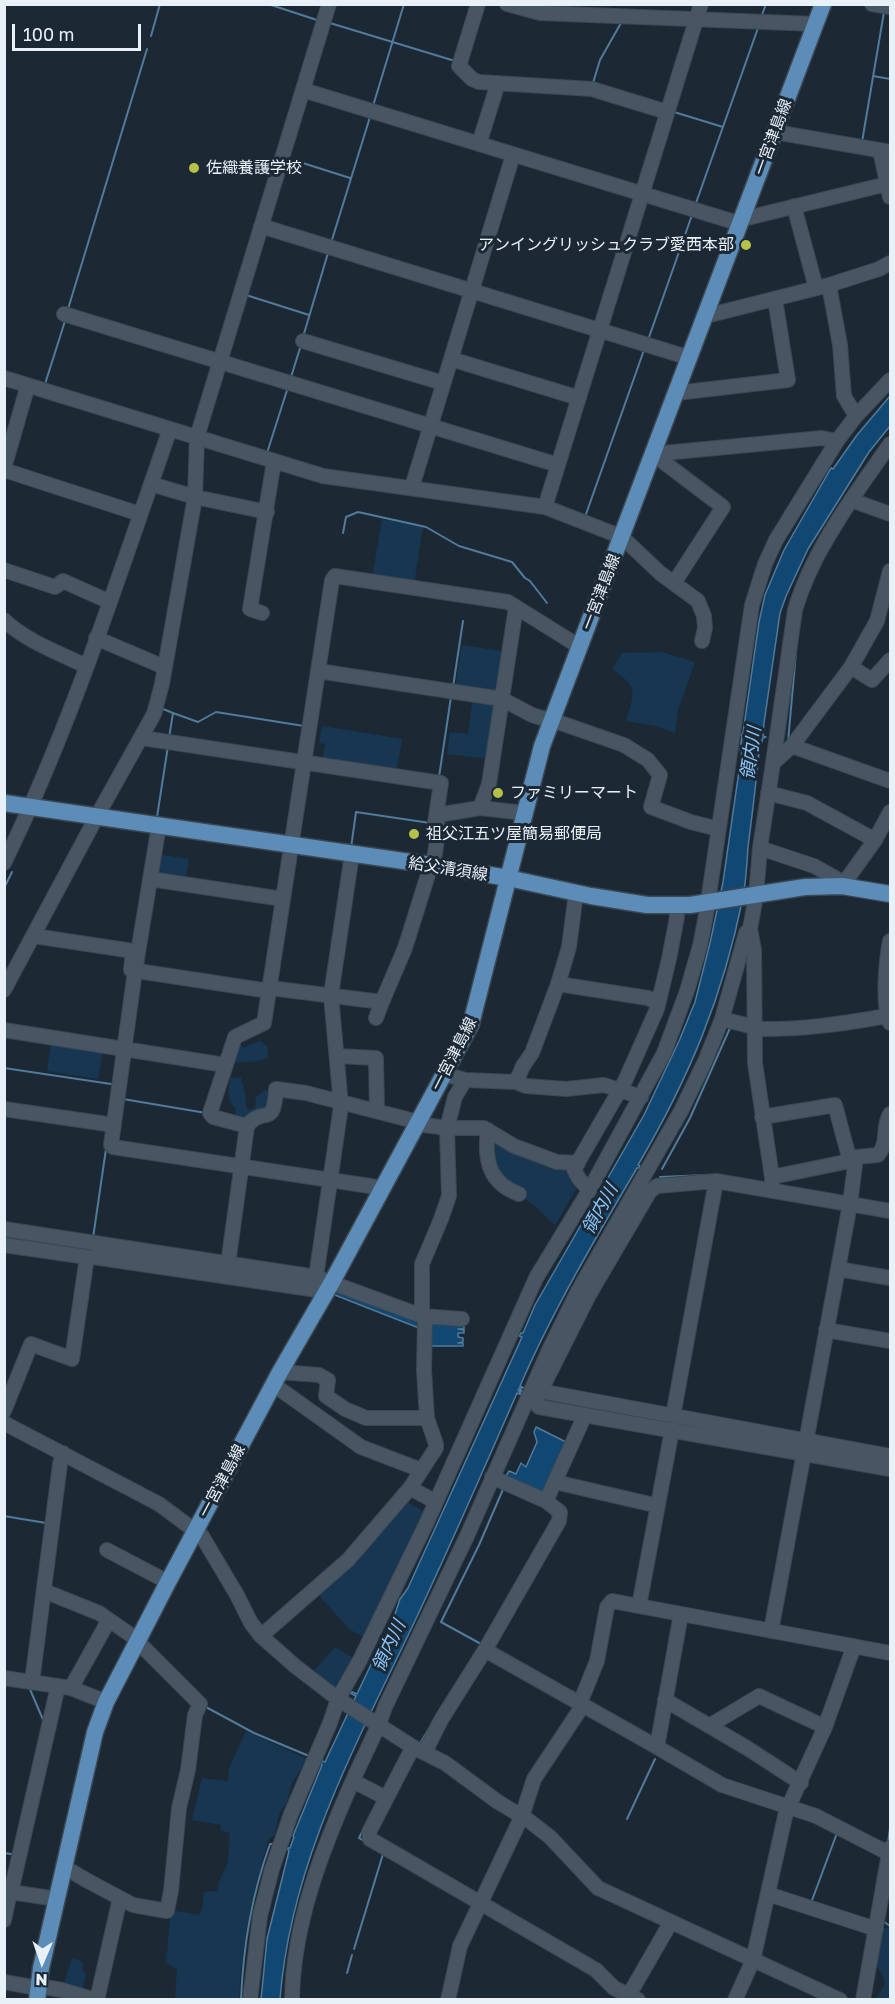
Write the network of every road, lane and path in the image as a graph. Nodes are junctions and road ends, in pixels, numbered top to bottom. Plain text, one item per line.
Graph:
1 (329, 4) edge
2 (478, 4) edge
3 (507, 4) edge
4 (701, 4) edge
5 (823, 4) edge
6 (872, 4) edge
7 (891, 7) edge
8 (601, 10) edge
9 (696, 20) junction
10 (816, 24) junction
11 (498, 83) junction
12 (303, 90) junction
13 (667, 112) junction
14 (775, 132) junction
15 (478, 144) junction
16 (885, 151) edge
17 (513, 155) junction
18 (889, 191) edge
19 (642, 194) junction
20 (794, 206) junction
21 (742, 222) junction
22 (261, 226) junction
23 (891, 263) edge
24 (823, 287) junction
25 (471, 291) junction
26 (775, 299) junction
27 (64, 314) dead end
28 (706, 316) junction
29 (600, 330) junction
30 (303, 341) dead end
31 (690, 358) junction
32 (451, 359) junction
33 (220, 361) junction
34 (4, 378) edge
35 (891, 380) edge
36 (443, 383) junction
37 (28, 385) junction
38 (676, 393) junction
39 (579, 398) junction
40 (856, 416) junction
41 (430, 426) junction
42 (170, 429) junction
43 (197, 437) junction
44 (837, 441) junction
45 (891, 444) edge
46 (653, 454) junction
47 (274, 461) junction
48 (558, 465) junction
49 (4, 469) edge
50 (151, 484) junction
51 (412, 487) junction
52 (195, 497) junction
53 (851, 500) junction
54 (545, 507) junction
55 (267, 512) junction
56 (141, 514) junction
57 (891, 514) edge
58 (622, 537) junction
59 (4, 570) edge
60 (891, 571) edge
61 (674, 583) junction
62 (110, 602) junction
63 (516, 607) junction
64 (262, 613) dead end
65 (4, 620) edge
66 (96, 638) junction
67 (702, 641) dead end
68 (580, 648) junction
69 (891, 660) edge
70 (86, 666) junction
71 (164, 667) junction
72 (851, 667) junction
73 (318, 671) junction
74 (502, 699) junction
75 (552, 721) junction
76 (142, 738) junction
77 (792, 746) junction
78 (304, 762) junction
79 (773, 763) junction
80 (891, 781) edge
81 (768, 793) junction
82 (4, 803) edge
83 (32, 807) junction
84 (480, 808) junction
85 (891, 812) edge
86 (525, 813) junction
87 (436, 814) junction
88 (97, 816) junction
89 (159, 825) junction
90 (718, 829) junction
91 (875, 840) junction
92 (292, 845) junction
93 (760, 848) junction
94 (352, 854) junction
95 (4, 863) edge
96 (432, 865) junction
97 (508, 878) junction
98 (150, 879) junction
99 (843, 884) junction
100 (576, 893) junction
101 (891, 894) edge
102 (754, 896) junction
103 (283, 898) junction
104 (709, 902) junction
105 (676, 906) junction
106 (750, 929) junction
107 (34, 936) junction
108 (890, 945) edge
109 (135, 971) junction
110 (558, 984) junction
111 (269, 989) junction
112 (4, 990) edge
113 (331, 994) junction
114 (382, 1002) junction
115 (658, 1002) junction
116 (376, 1018) dead end
117 (722, 1019) junction
118 (889, 1020) edge
119 (754, 1028) junction
120 (4, 1030) edge
121 (124, 1049) junction
122 (338, 1056) junction
123 (225, 1065) junction
124 (444, 1074) junction
125 (465, 1080) junction
126 (516, 1082) junction
127 (620, 1089) junction
128 (641, 1097) junction
129 (341, 1103) junction
130 (4, 1109) edge
131 (377, 1110) junction
132 (891, 1114) edge
133 (762, 1117) junction
134 (418, 1123) junction
135 (114, 1125) junction
136 (247, 1126) junction
137 (447, 1128) junction
138 (488, 1131) junction
139 (853, 1160) junction
140 (578, 1163) junction
141 (242, 1167) junction
142 (331, 1180) junction
143 (713, 1181) junction
144 (772, 1184) junction
145 (383, 1188) junction
146 (590, 1189) junction
147 (519, 1194) dead end
148 (850, 1204) junction
149 (891, 1211) edge
150 (4, 1229) edge
151 (4, 1245) edge
152 (93, 1255) junction
153 (228, 1264) junction
154 (838, 1269) junction
155 (891, 1278) edge
156 (326, 1286) junction
157 (462, 1319) dead end
158 (424, 1321) junction
159 (826, 1330) junction
160 (891, 1341) edge
161 (277, 1378) junction
162 (540, 1391) junction
163 (585, 1415) junction
164 (427, 1418) junction
165 (5, 1419) edge
166 (669, 1422) junction
167 (805, 1447) junction
168 (63, 1453) junction
169 (891, 1456) edge
170 (891, 1469) edge
171 (421, 1470) junction
172 (492, 1478) junction
173 (555, 1482) junction
174 (410, 1488) junction
175 (546, 1501) junction
176 (436, 1502) junction
177 (650, 1504) junction
178 (195, 1530) junction
179 (106, 1550) dead end
180 (168, 1582) junction
181 (44, 1591) junction
182 (635, 1606) junction
183 (677, 1613) junction
184 (109, 1620) junction
185 (771, 1631) junction
186 (261, 1636) junction
187 (137, 1640) junction
188 (854, 1646) junction
189 (485, 1650) junction
190 (891, 1653) edge
191 (4, 1678) edge
192 (32, 1682) junction
193 (64, 1687) junction
194 (340, 1700) junction
195 (665, 1700) junction
196 (106, 1702) junction
197 (582, 1704) junction
198 (378, 1724) junction
199 (709, 1726) junction
200 (825, 1727) junction
201 (653, 1745) junction
202 (419, 1749) junction
203 (353, 1781) junction
204 (801, 1782) junction
205 (386, 1798) junction
206 (789, 1806) junction
207 (522, 1816) junction
208 (888, 1851) edge
209 (64, 1867) junction
210 (8, 1892) edge
211 (768, 1893) junction
212 (120, 1898) junction
213 (57, 1899) junction
214 (480, 1904) junction
215 (4, 1920) edge
216 (671, 1922) junction
217 (872, 1928) junction
218 (753, 1960) junction
219 (4, 1982) edge
220 (38, 1991) edge
221 (631, 1998) edge
222 (296, 1999) edge
223 (96, 2000) edge
224 (250, 2000) edge
225 (448, 2000) edge
226 (735, 2000) edge
227 (840, 2000) edge
228 (855, 2000) edge
229 (863, 2000) edge

1 - 12 street
2 - 11 street
3 - 8 street
4 - 9 street
5 - 10 main road, 一宮津島線
6 - 7 street
8 - 9 street
9 - 10 street
9 - 13 street
10 - 14 main road, 一宮津島線
11 - 13 street
11 - 15 street
12 - 15 street
12 - 22 street
13 - 19 street
14 - 16 street
14 - 21 main road, 一宮津島線
15 - 17 street
16 - 18 street
17 - 19 street
17 - 25 street
18 - 20 street
19 - 21 street
19 - 29 street
20 - 21 street
20 - 24 street
21 - 28 main road, 一宮津島線
22 - 25 street
22 - 33 street
23 - 24 street
24 - 26 street
24 - 40 street
25 - 29 street
25 - 32 street
26 - 28 street
26 - 38 street
27 - 33 street
28 - 31 main road, 一宮津島線
29 - 31 street
29 - 39 street
30 - 36 street
31 - 38 main road, 一宮津島線
32 - 36 street
32 - 39 street
33 - 41 street
33 - 43 street
34 - 37 street
35 - 40 street
36 - 41 street
37 - 42 street
37 - 49 street
38 - 46 main road, 一宮津島線
39 - 48 street
40 - 44 street
41 - 48 street
41 - 51 street
42 - 43 street
42 - 50 street
43 - 47 street
43 - 52 street
44 - 46 street
44 - 90 street
45 - 53 street
46 - 58 main road, 一宮津島線
46 - 61 street
47 - 51 street
47 - 55 street
48 - 54 street
49 - 56 street
50 - 52 street
50 - 56 street
51 - 54 street
52 - 55 street
52 - 71 street
53 - 57 street
53 - 79 street
54 - 58 street
55 - 64 street
56 - 62 street
58 - 61 street
58 - 68 main road, 一宮津島線
59 - 62 street
60 - 72 street
61 - 67 street
62 - 66 street
63 - 68 street
63 - 73 street
63 - 74 street
65 - 70 street
66 - 70 street
66 - 71 street
68 - 75 main road, 一宮津島線
69 - 72 street
70 - 83 street
71 - 76 street
72 - 77 street
73 - 74 street
73 - 78 street
74 - 75 street
74 - 84 street
75 - 86 main road, 一宮津島線
75 - 90 street
76 - 78 street
76 - 88 street
77 - 79 street
77 - 80 street
78 - 87 street
78 - 92 street
79 - 81 street
81 - 91 street
81 - 93 street
82 - 83 main road, 給父清須線
83 - 88 main road, 給父清須線
83 - 95 street
84 - 86 street
84 - 87 street
85 - 91 street
86 - 97 main road, 一宮津島線
87 - 96 street
88 - 89 main road, 給父清須線
88 - 107 street
89 - 92 main road, 給父清須線
89 - 98 street
90 - 104 street
91 - 99 street
92 - 94 main road, 給父清須線
92 - 103 street
93 - 99 street
93 - 102 street
94 - 96 main road, 給父清須線
94 - 113 street
96 - 97 main road, 給父清須線
96 - 114 street
97 - 100 main road, 給父清須線
97 - 124 main road, 一宮津島線
98 - 103 street
98 - 109 street
99 - 101 main road, 給父清須線
99 - 102 main road, 給父清須線
100 - 105 main road, 給父清須線
100 - 110 street
102 - 104 main road, 給父清須線
102 - 106 street
103 - 111 street
104 - 105 main road, 給父清須線
104 - 128 street
105 - 115 street
106 - 117 street
106 - 119 street
107 - 109 street
107 - 112 street
108 - 118 street
109 - 111 street
109 - 121 street
110 - 115 street
110 - 126 street
111 - 113 street
111 - 123 street
113 - 114 street
113 - 122 street
114 - 116 street
115 - 127 street
117 - 119 street
117 - 172 street
118 - 119 street
119 - 133 street
120 - 121 street
121 - 123 street
121 - 135 street
122 - 129 street
122 - 131 street
123 - 136 street
124 - 125 street
124 - 134 main road, 一宮津島線
125 - 126 street
125 - 137 street
126 - 127 street
127 - 128 street
127 - 140 street
128 - 146 street
129 - 131 street
129 - 136 street
129 - 142 street
130 - 135 street
131 - 134 street
132 - 139 street
133 - 139 street
133 - 144 street
134 - 137 street
134 - 145 main road, 一宮津島線
135 - 141 street
136 - 141 street
137 - 138 street
137 - 158 street
138 - 140 street
138 - 147 street
139 - 144 street
139 - 148 street
140 - 146 street
141 - 142 street
141 - 153 street
142 - 145 street
142 - 156 street
143 - 144 street
143 - 162 street
143 - 166 street
144 - 148 street
145 - 156 main road, 一宮津島線
146 - 176 street
148 - 149 street
148 - 154 street
150 - 152 street
151 - 152 street
152 - 153 street
152 - 156 street
152 - 165 street
153 - 156 street
154 - 155 street
154 - 159 street
156 - 158 street
156 - 161 main road, 一宮津島線
157 - 158 street
158 - 164 street
159 - 160 street
159 - 167 street
161 - 164 street
161 - 171 street
161 - 178 main road, 一宮津島線
162 - 163 street
162 - 166 street
163 - 166 street
163 - 173 street
164 - 171 street
165 - 168 street
166 - 167 street
166 - 177 street
166 - 182 street
167 - 169 street
167 - 170 street
167 - 185 street
168 - 178 street
168 - 181 street
171 - 174 street
172 - 175 street
172 - 198 street
173 - 175 street
173 - 177 street
174 - 176 street
174 - 186 street
175 - 189 street
176 - 194 street
177 - 182 street
178 - 180 main road, 一宮津島線
178 - 186 street
179 - 180 street
180 - 187 main road, 一宮津島線
181 - 184 street
181 - 192 street
182 - 183 street
182 - 197 street
183 - 185 street
183 - 195 street
183 - 201 street
184 - 187 street
184 - 193 street
185 - 188 street
186 - 194 street
187 - 196 main road, 一宮津島線
187 - 212 street
188 - 190 street
188 - 200 street
189 - 197 street
189 - 202 street
191 - 192 street
192 - 193 street
193 - 196 street
193 - 210 street
194 - 198 street
194 - 224 street
195 - 199 street
195 - 201 street
196 - 209 main road, 一宮津島線
197 - 201 street
197 - 207 street
198 - 202 street
198 - 203 street
199 - 200 street
199 - 204 street
200 - 204 street
201 - 206 street
202 - 205 street
202 - 207 street
203 - 205 street
203 - 222 street
204 - 206 street
205 - 214 street
206 - 208 street
206 - 211 street
207 - 214 street
207 - 216 street
208 - 217 street
209 - 212 street
209 - 213 main road, 一宮津島線
210 - 213 street
210 - 215 street
211 - 217 street
211 - 218 street
212 - 223 street
213 - 220 main road, 一宮津島線
214 - 221 street
214 - 225 street
216 - 218 street
216 - 221 street
217 - 228 street
217 - 229 street
218 - 226 street
218 - 227 street
219 - 220 street
220 - 223 street

